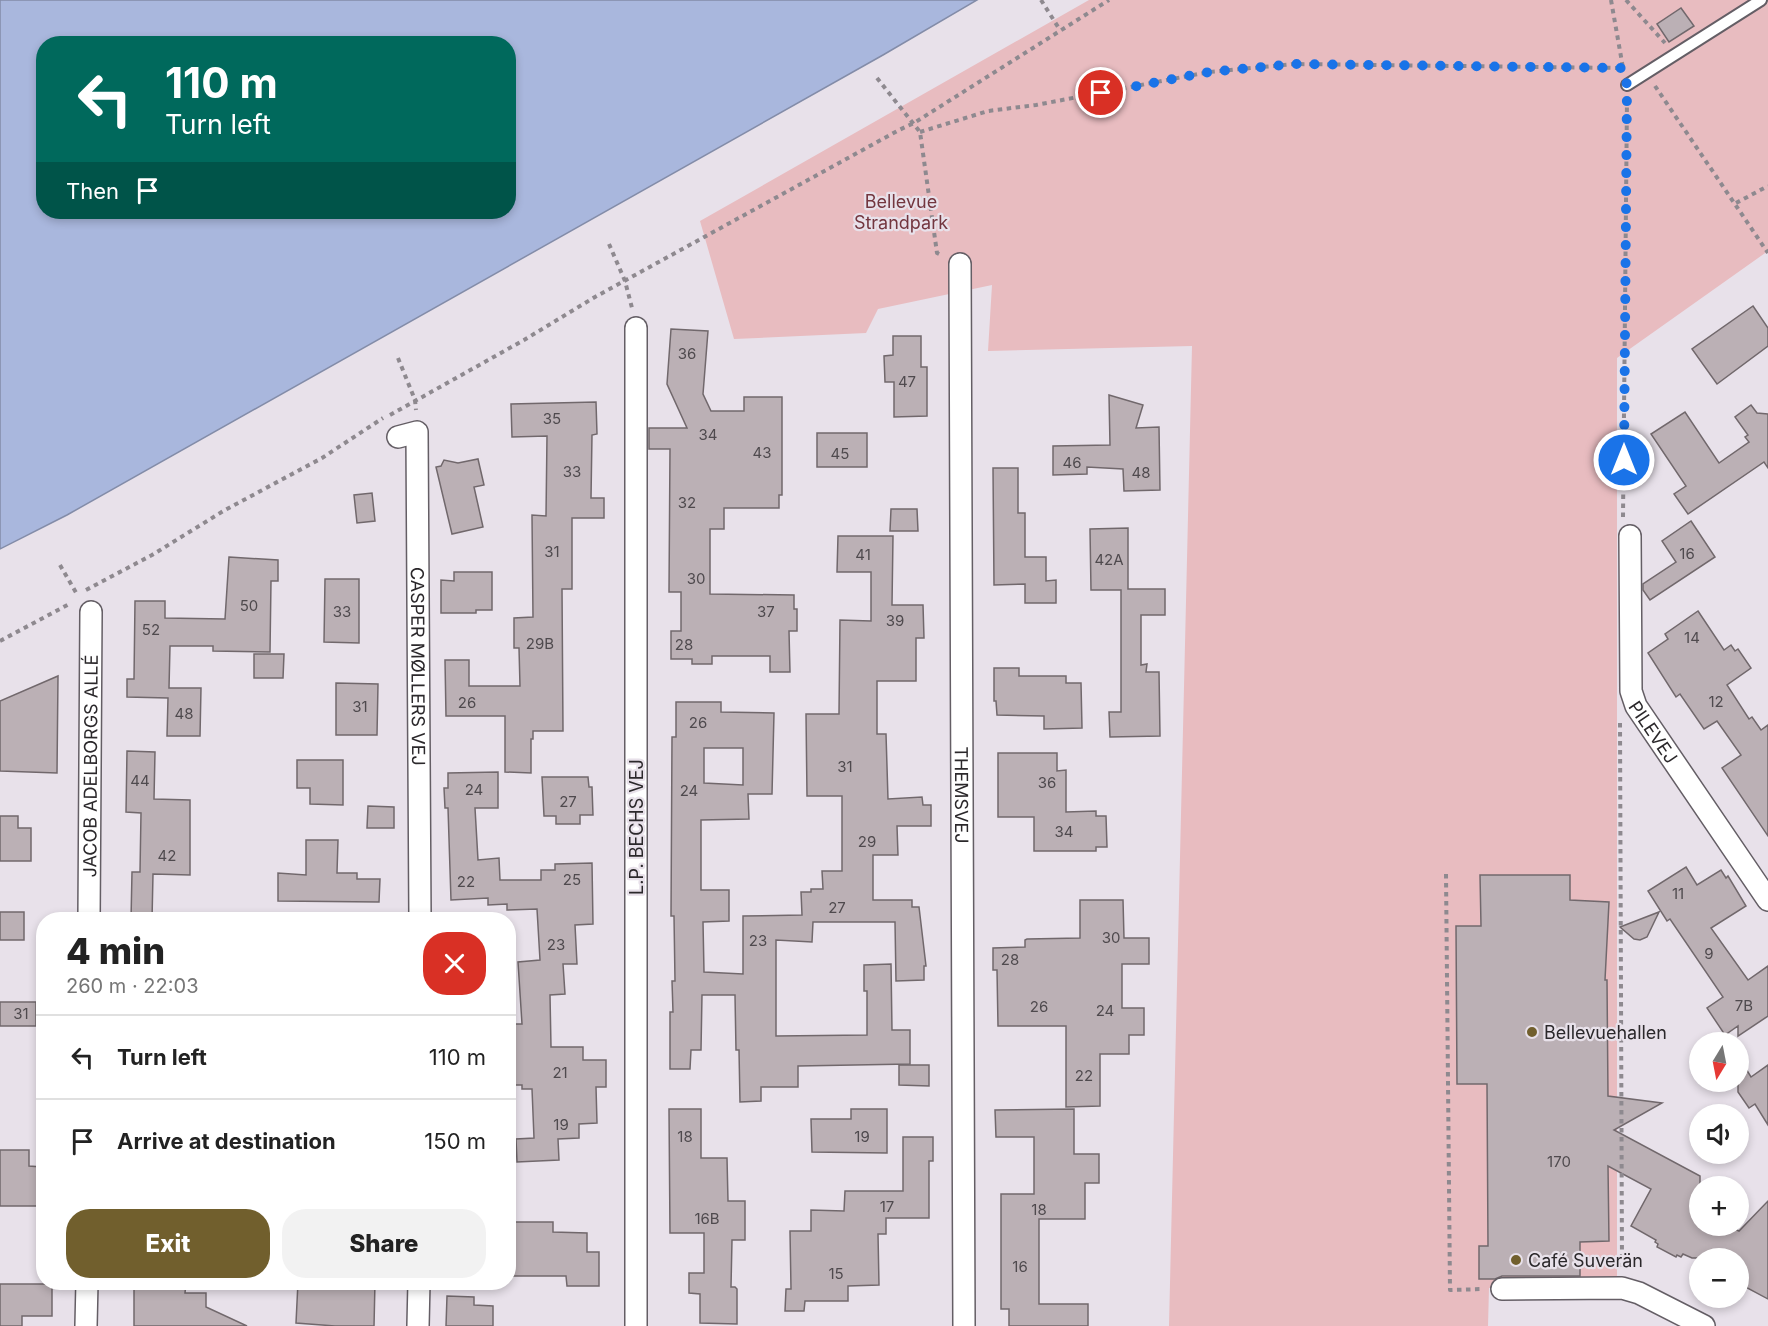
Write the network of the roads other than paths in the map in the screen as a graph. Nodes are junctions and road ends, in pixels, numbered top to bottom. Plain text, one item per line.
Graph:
1 (1761, 0) edge
2 (1627, 85) road end
3 (960, 264) road end
4 (636, 328) road end
5 (408, 434) road end
6 (1630, 536) road end
7 (92, 612) dead end
8 (1768, 900) edge
9 (89, 912) edge
10 (420, 912) edge
11 (1502, 1289) road end
12 (87, 1290) edge
13 (420, 1290) edge
14 (86, 1326) edge
15 (418, 1326) edge
16 (636, 1326) edge
17 (964, 1326) edge
18 (1704, 1326) edge

1 - 2 lane
3 - 17 street, THEMSVEJ
4 - 16 street, L.P. BECHS VEJ
5 - 10 street, CASPER MØLLERS VEJ
6 - 8 street, PILEVEJ
7 - 9 street, JACOB ADELBORGS ALLÉ
11 - 18 street
12 - 14 street
13 - 15 street

